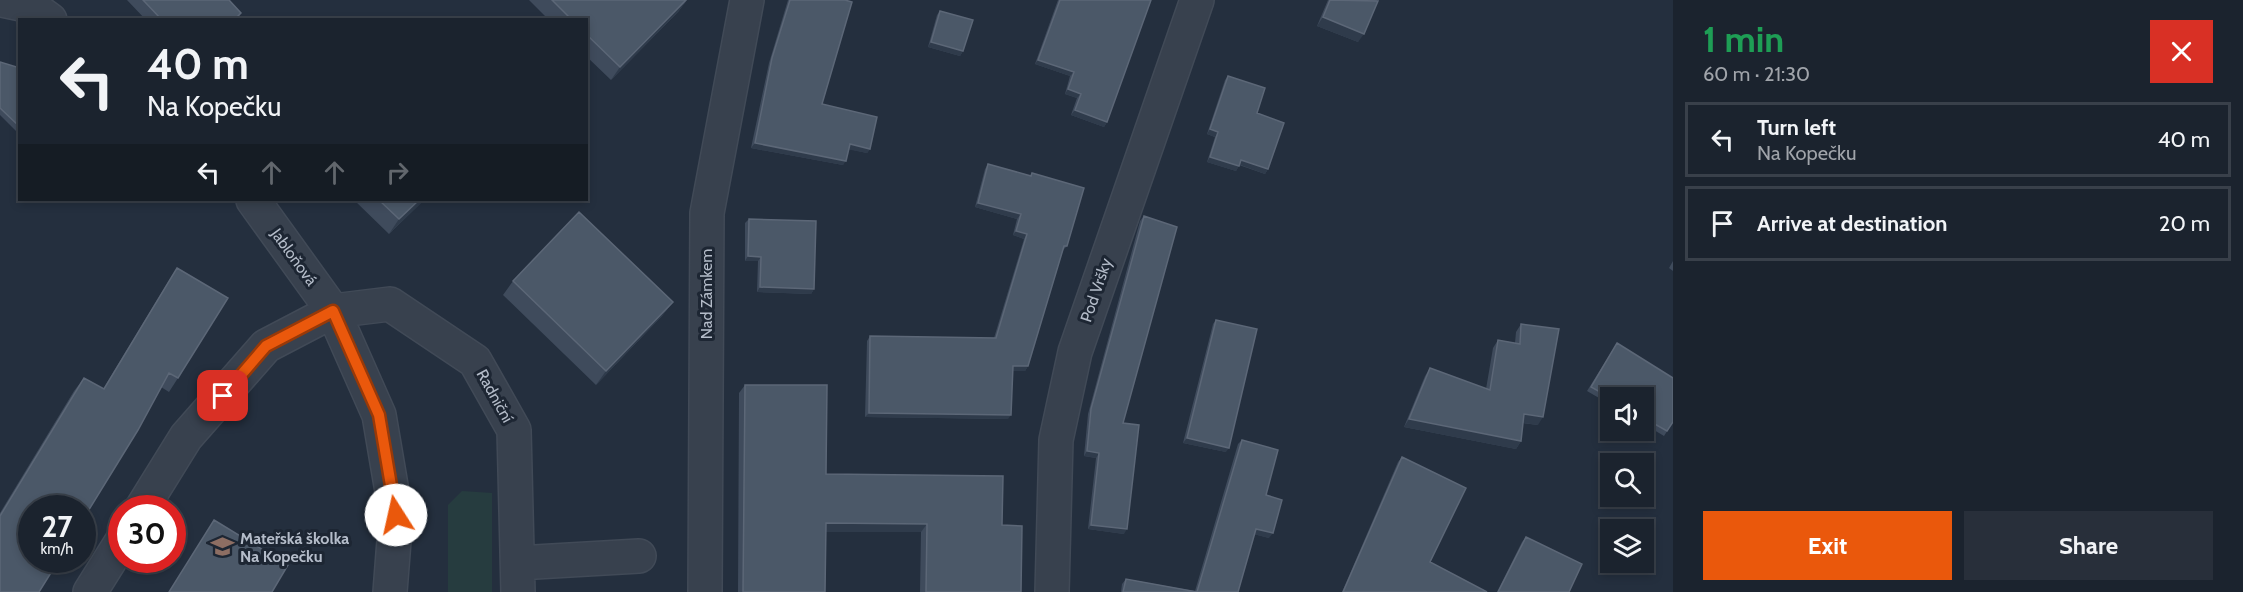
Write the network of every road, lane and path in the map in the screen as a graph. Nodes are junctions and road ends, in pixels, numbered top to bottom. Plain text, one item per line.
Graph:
1 (3, 0) edge
2 (747, 0) edge
3 (1197, 0) edge
4 (47, 18) edge
5 (254, 201) edge
6 (333, 311) junction
7 (150, 495) edge
8 (639, 556) dead end
9 (108, 563) edge
10 (518, 577) edge
11 (90, 592) edge
12 (390, 592) edge
13 (705, 592) edge
14 (1052, 592) edge

1 - 4 street
2 - 13 street, Nad Zámkem
3 - 14 street, Pod Vršky
5 - 6 street, Jabloňová
6 - 7 street
6 - 10 street, Radniční
6 - 12 street, Jabloňová
8 - 10 street
9 - 11 street

